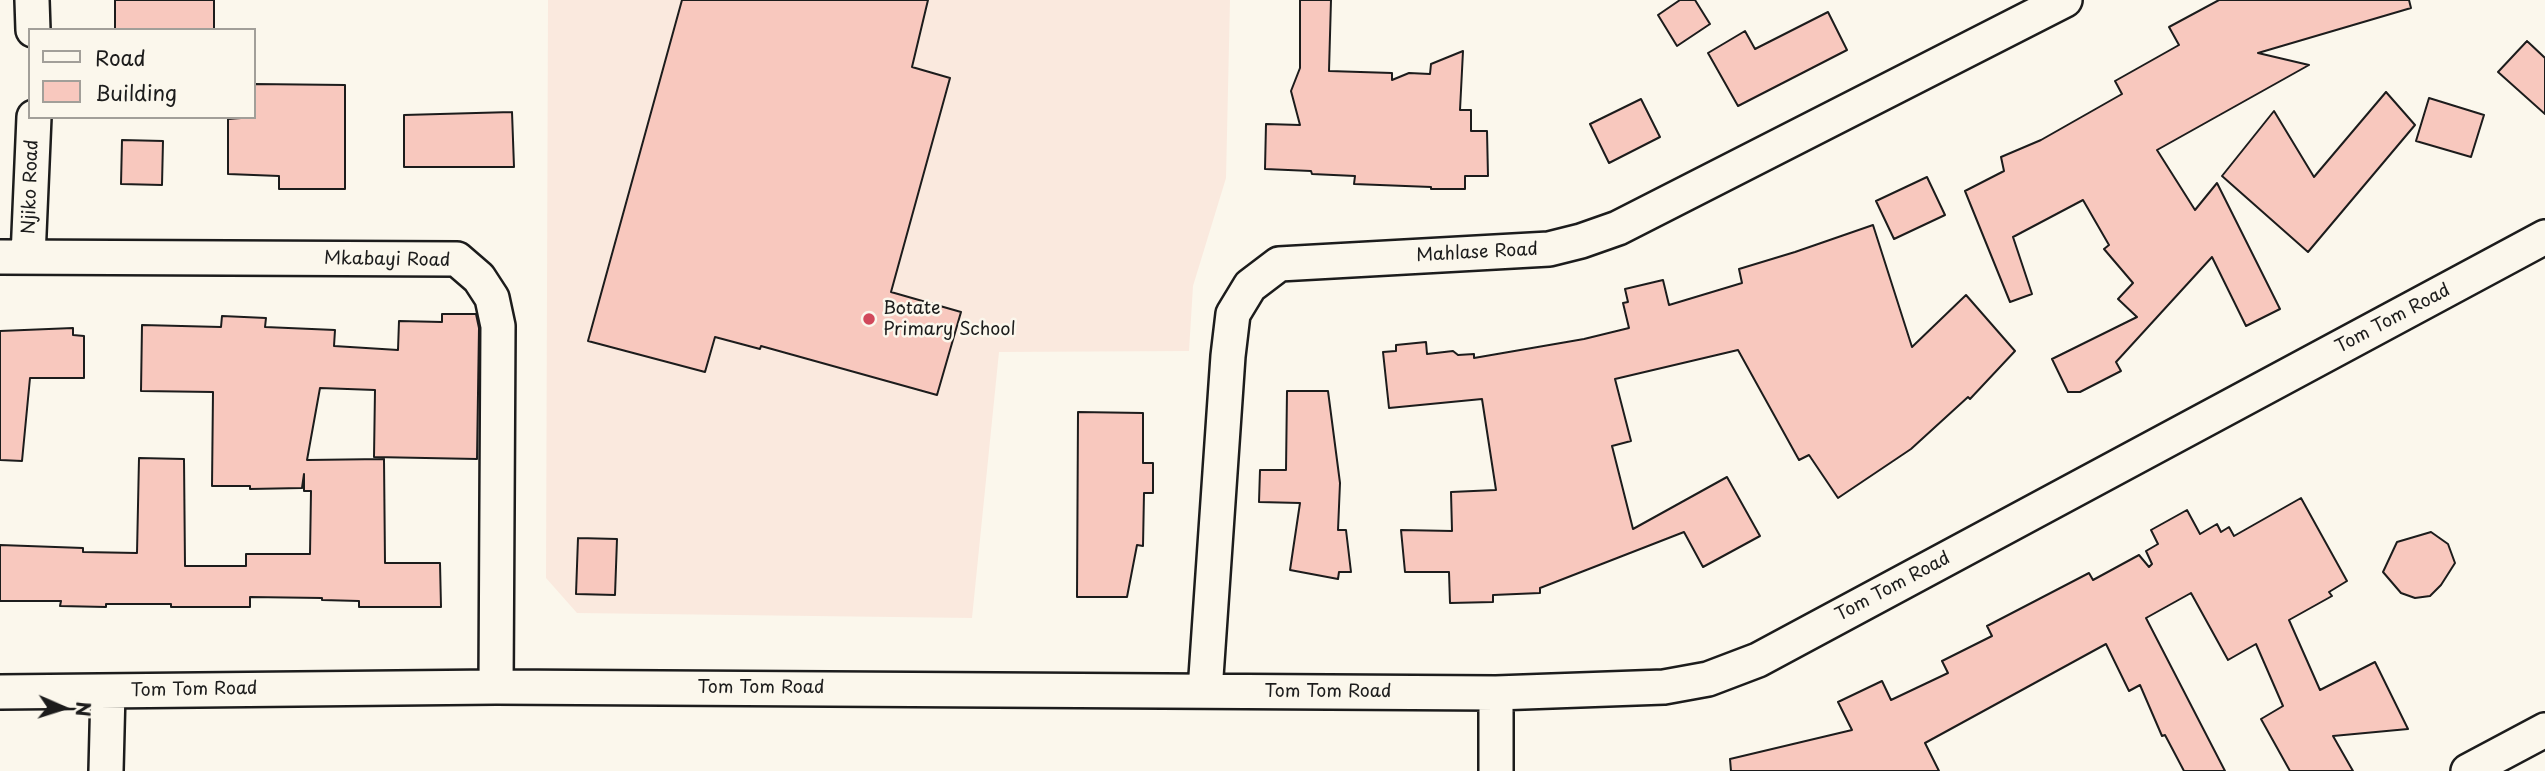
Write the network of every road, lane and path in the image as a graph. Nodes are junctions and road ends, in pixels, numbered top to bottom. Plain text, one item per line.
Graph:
1 (32, 0) edge
2 (2065, 0) edge
3 (33, 28) edge
4 (34, 119) edge
5 (2545, 237) edge
6 (14, 257) edge
7 (496, 687) junction
8 (108, 691) junction
9 (1205, 691) junction
10 (0, 692) edge
11 (1496, 693) junction
12 (2545, 730) edge
13 (106, 771) edge
14 (1496, 771) edge
15 (2468, 771) edge

1 - 3 street
2 - 9 street, Mahlase Road
4 - 6 street, Njiko Road
5 - 11 street, Tom Tom Road
6 - 7 street, Mkabayi Road
7 - 8 street, Tom Tom Road
7 - 9 street, Tom Tom Road
8 - 10 street, Tom Tom Road
8 - 13 street
9 - 11 street, Tom Tom Road
11 - 14 street
12 - 15 street

